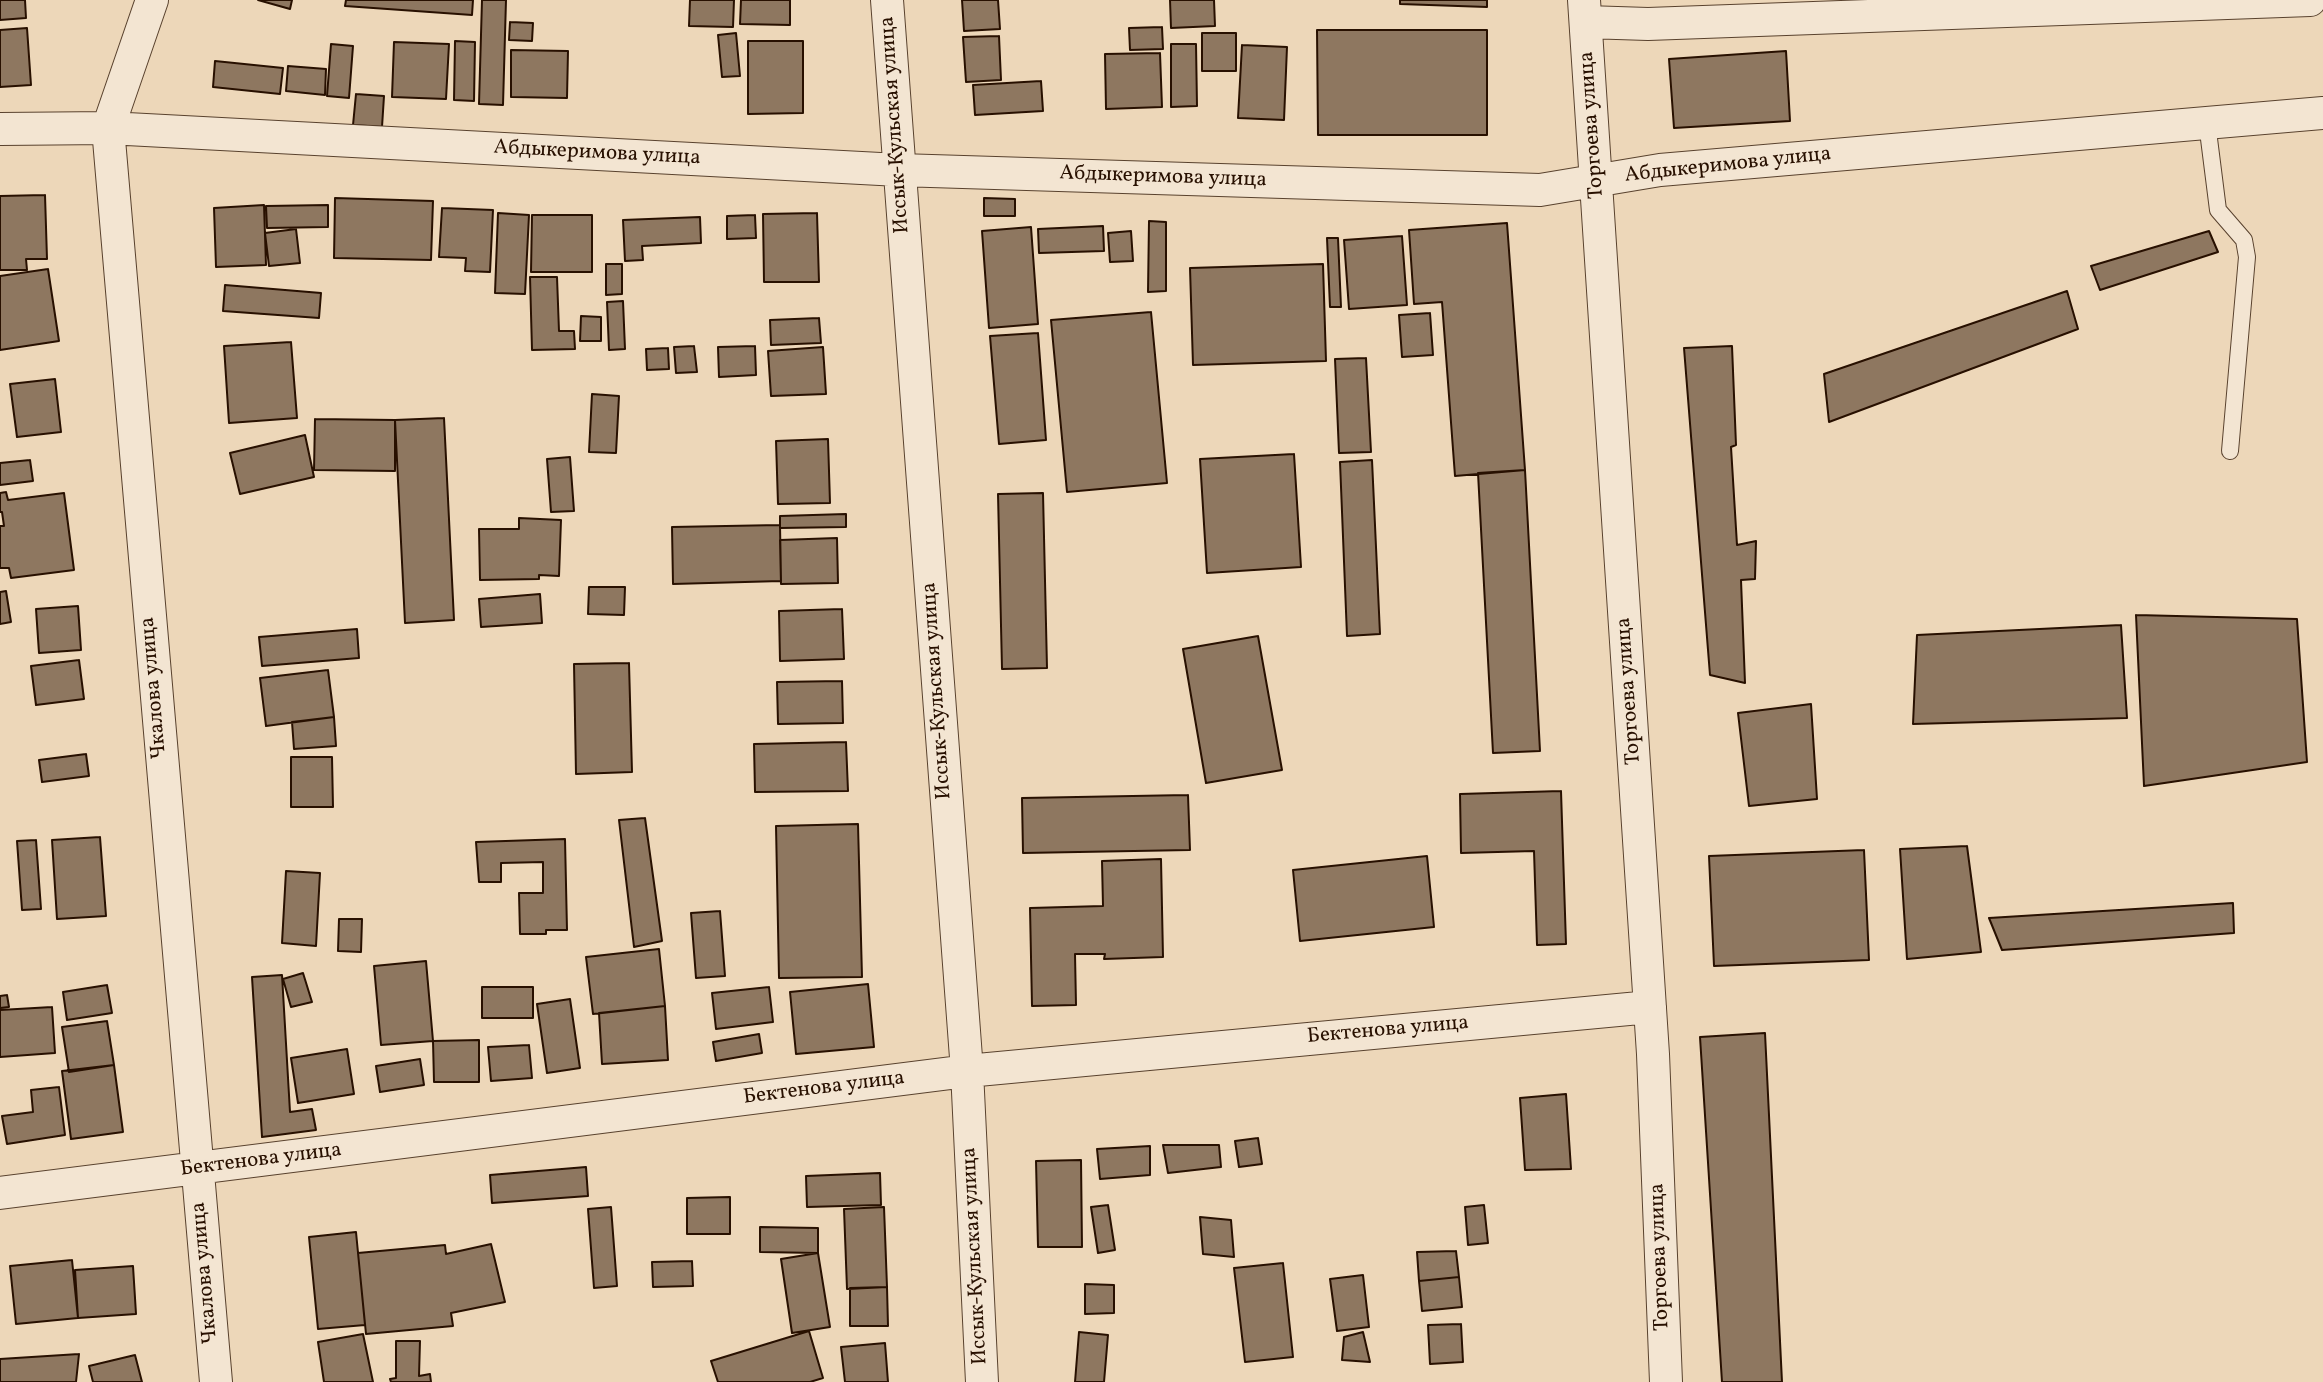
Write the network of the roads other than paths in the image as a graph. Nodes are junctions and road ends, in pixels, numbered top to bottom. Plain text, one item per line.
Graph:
1 (152, 0) edge
2 (887, 0) edge
3 (2310, 0) edge
4 (1585, 11) edge
5 (2323, 113) edge
6 (2207, 123) junction
7 (108, 128) junction
8 (0, 129) edge
9 (899, 170) junction
10 (1597, 181) junction
11 (2230, 451) dead end
12 (1650, 1007) junction
13 (967, 1071) junction
14 (197, 1169) junction
15 (0, 1194) edge
16 (216, 1382) edge
17 (982, 1382) edge
18 (1666, 1382) edge

1 - 7 street, Чкалова улица
2 - 9 street, Иссык-Кульская улица
3 - 4 street
4 - 10 street, Торгоева улица
5 - 6 street, Абдыкеримова улица
6 - 10 street, Абдыкеримова улица
6 - 11 lane
7 - 8 street, Абдыкеримова улица
7 - 9 street, Абдыкеримова улица
7 - 14 street, Чкалова улица
9 - 10 street, Абдыкеримова улица
9 - 13 street, Иссык-Кульская улица
10 - 12 street, Торгоева улица
12 - 13 street, Бектенова улица
12 - 18 street, Торгоева улица
13 - 14 street, Бектенова улица
13 - 17 street, Иссык-Кульская улица
14 - 15 street, Бектенова улица
14 - 16 street, Чкалова улица

